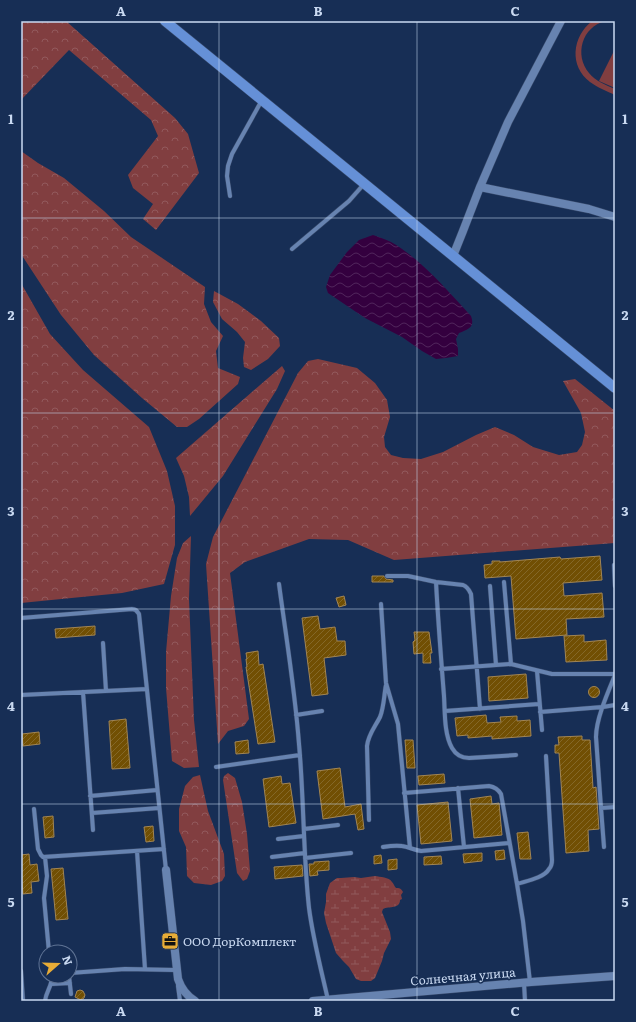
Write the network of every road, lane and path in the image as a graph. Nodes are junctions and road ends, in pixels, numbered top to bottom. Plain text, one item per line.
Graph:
1 (165, 21) edge
2 (561, 21) edge
3 (262, 100) junction
4 (364, 184) junction
5 (480, 187) junction
6 (230, 196) dead end
7 (615, 217) edge
8 (292, 249) dead end
9 (453, 256) junction
10 (615, 388) edge
11 (614, 565) dead end
12 (615, 572) edge
13 (387, 576) dead end
14 (436, 582) junction
15 (504, 582) dead end
16 (279, 584) dead end
17 (490, 586) dead end
18 (615, 586) edge
19 (381, 604) dead end
20 (21, 618) edge
21 (103, 643) dead end
22 (496, 664) junction
23 (511, 664) junction
24 (476, 666) junction
25 (441, 669) junction
26 (537, 671) junction
27 (615, 674) edge
28 (386, 682) junction
29 (147, 689) junction
30 (106, 691) junction
31 (82, 692) junction
32 (21, 695) edge
33 (540, 704) junction
34 (615, 705) edge
35 (603, 707) junction
36 (480, 708) junction
37 (322, 711) dead end
38 (445, 711) junction
39 (540, 712) junction
40 (296, 715) junction
41 (542, 730) dead end
42 (300, 755) junction
43 (516, 755) dead end
44 (546, 756) dead end
45 (216, 767) dead end
46 (458, 788) junction
47 (157, 790) junction
48 (404, 792) junction
49 (90, 796) junction
50 (615, 807) edge
51 (159, 808) junction
52 (601, 808) junction
53 (34, 809) dead end
54 (92, 813) junction
55 (369, 820) dead end
56 (338, 825) dead end
57 (304, 829) junction
58 (93, 830) dead end
59 (304, 836) junction
60 (278, 839) dead end
61 (509, 843) junction
62 (383, 847) dead end
63 (464, 847) junction
64 (604, 847) dead end
65 (410, 848) junction
66 (164, 849) junction
67 (137, 851) junction
68 (351, 853) dead end
69 (305, 855) junction
70 (45, 857) junction
71 (272, 857) dead end
72 (166, 870) joint
73 (517, 884) junction
74 (48, 944) edge
75 (145, 969) junction
76 (176, 970) junction
77 (21, 972) edge
78 (78, 974) edge
79 (615, 976) edge
80 (527, 983) junction
81 (51, 984) edge
82 (70, 984) edge
83 (71, 994) dead end
84 (376, 998) edge
85 (328, 1000) junction
86 (23, 1001) edge
87 (45, 1001) edge
88 (180, 1001) edge
89 (195, 1001) edge
90 (313, 1001) edge
91 (525, 1001) edge

1 - 3 main road
2 - 5 street
3 - 4 main road
3 - 6 lane
4 - 8 lane
4 - 9 main road
5 - 7 street
5 - 9 street
9 - 10 main road
11 - 12 lane
12 - 18 lane
13 - 14 lane
14 - 24 lane
14 - 25 lane
15 - 23 lane
16 - 40 lane
17 - 22 lane
19 - 28 lane
20 - 29 lane
21 - 30 lane
22 - 23 lane
22 - 24 lane
23 - 26 lane
24 - 25 lane
24 - 36 lane
25 - 38 lane
26 - 27 lane
26 - 33 lane
27 - 35 lane
28 - 48 lane
28 - 55 lane
29 - 30 lane
29 - 47 lane
30 - 31 lane
31 - 32 lane
31 - 49 lane
33 - 36 lane
33 - 39 lane
34 - 35 lane
35 - 39 lane
35 - 52 lane
36 - 38 lane
37 - 40 lane
38 - 43 lane
39 - 41 lane
40 - 42 lane
42 - 45 lane
42 - 57 lane
44 - 73 lane
46 - 48 lane
46 - 61 lane
46 - 63 lane
47 - 49 lane
47 - 51 lane
48 - 65 lane
49 - 54 lane
50 - 52 lane
51 - 54 lane
51 - 66 lane
52 - 64 lane
53 - 70 lane
54 - 58 lane
56 - 57 lane
57 - 59 lane
59 - 60 lane
59 - 69 lane
61 - 63 lane
61 - 73 lane
62 - 65 lane
63 - 65 lane
66 - 67 lane
66 - 72 lane
67 - 70 lane
67 - 75 lane
68 - 69 lane
69 - 71 lane
69 - 85 lane
70 - 74 lane
72 - 76 street
73 - 80 lane
75 - 76 lane
75 - 78 lane
76 - 88 lane
76 - 89 street
77 - 86 lane
79 - 80 street, Солнечная улица
80 - 84 street, Солнечная улица
80 - 91 lane
81 - 87 lane
82 - 83 lane
84 - 85 street, Солнечная улица
85 - 90 street, Солнечная улица

